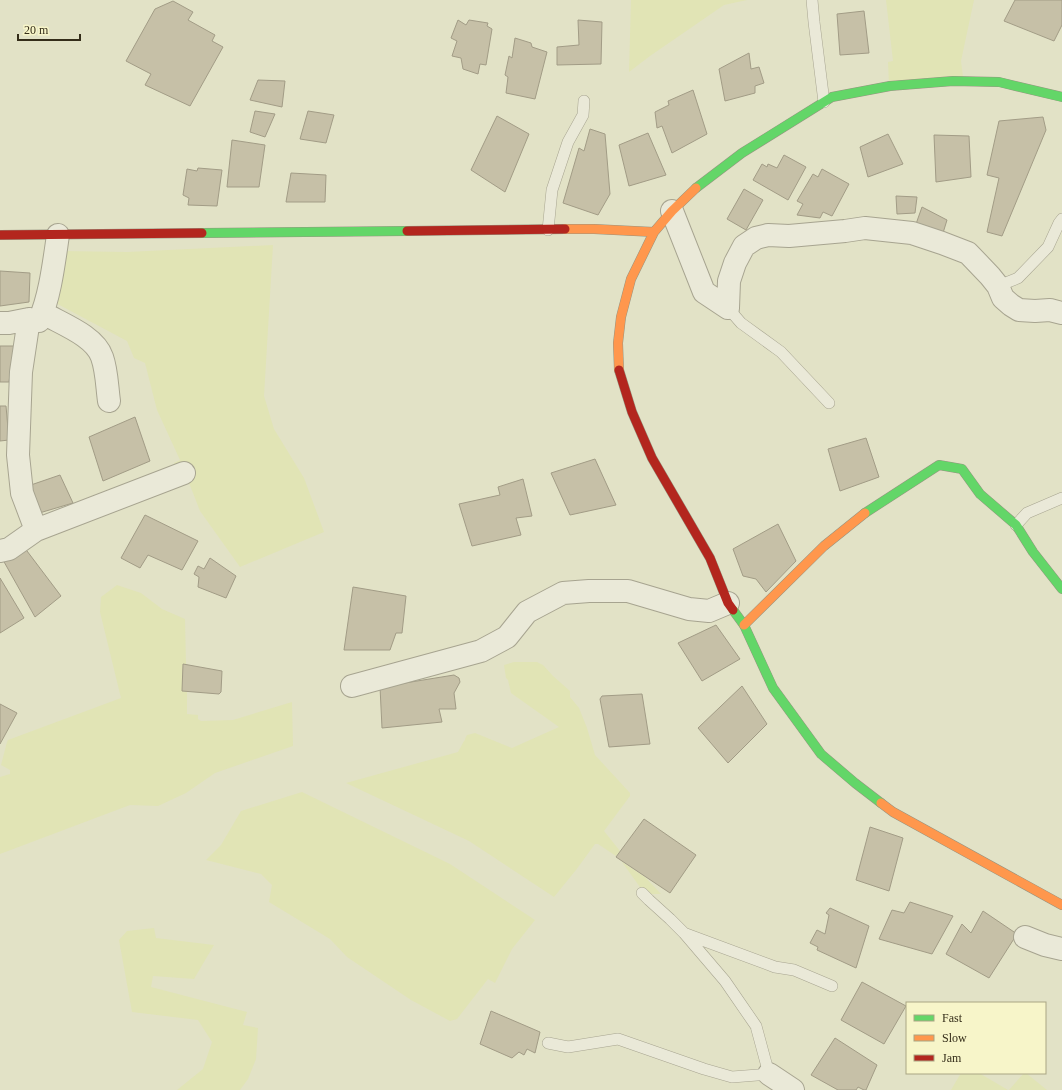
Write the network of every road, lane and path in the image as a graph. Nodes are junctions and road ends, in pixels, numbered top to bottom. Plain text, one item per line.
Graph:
1 (812, 0) edge
2 (1062, 97) edge
3 (584, 101) dead end
4 (824, 102) junction
5 (672, 210) junction
6 (1062, 219) edge
7 (548, 230) junction
8 (654, 232) junction
9 (0, 235) edge
10 (58, 235) junction
11 (998, 286) junction
12 (728, 308) junction
13 (1062, 313) edge
14 (36, 316) junction
15 (0, 323) edge
16 (109, 401) dead end
17 (829, 402) dead end
18 (184, 473) dead end
19 (1062, 498) edge
20 (1016, 525) junction
21 (36, 530) junction
22 (0, 551) edge
23 (1062, 589) edge
24 (728, 603) junction
25 (744, 626) junction
26 (352, 686) dead end
27 (642, 893) dead end
28 (1062, 905) edge
29 (684, 933) junction
30 (1025, 937) dead end
31 (1062, 949) edge
32 (832, 986) dead end
33 (548, 1043) dead end
34 (769, 1074) junction
35 (793, 1090) edge

1 - 4 lane
2 - 4 main road
3 - 7 lane
4 - 5 main road
5 - 8 main road
5 - 12 street
6 - 11 lane
7 - 8 main road
7 - 10 main road
8 - 24 main road
9 - 10 main road
10 - 14 street
11 - 12 street
11 - 13 street
12 - 17 lane
14 - 15 street
14 - 16 street
14 - 21 street
18 - 21 street
19 - 20 lane
20 - 23 main road
20 - 25 main road
21 - 22 street
24 - 25 main road
24 - 26 street
25 - 28 main road
27 - 29 lane
29 - 32 lane
29 - 34 lane
30 - 31 street
33 - 34 lane
34 - 35 street

